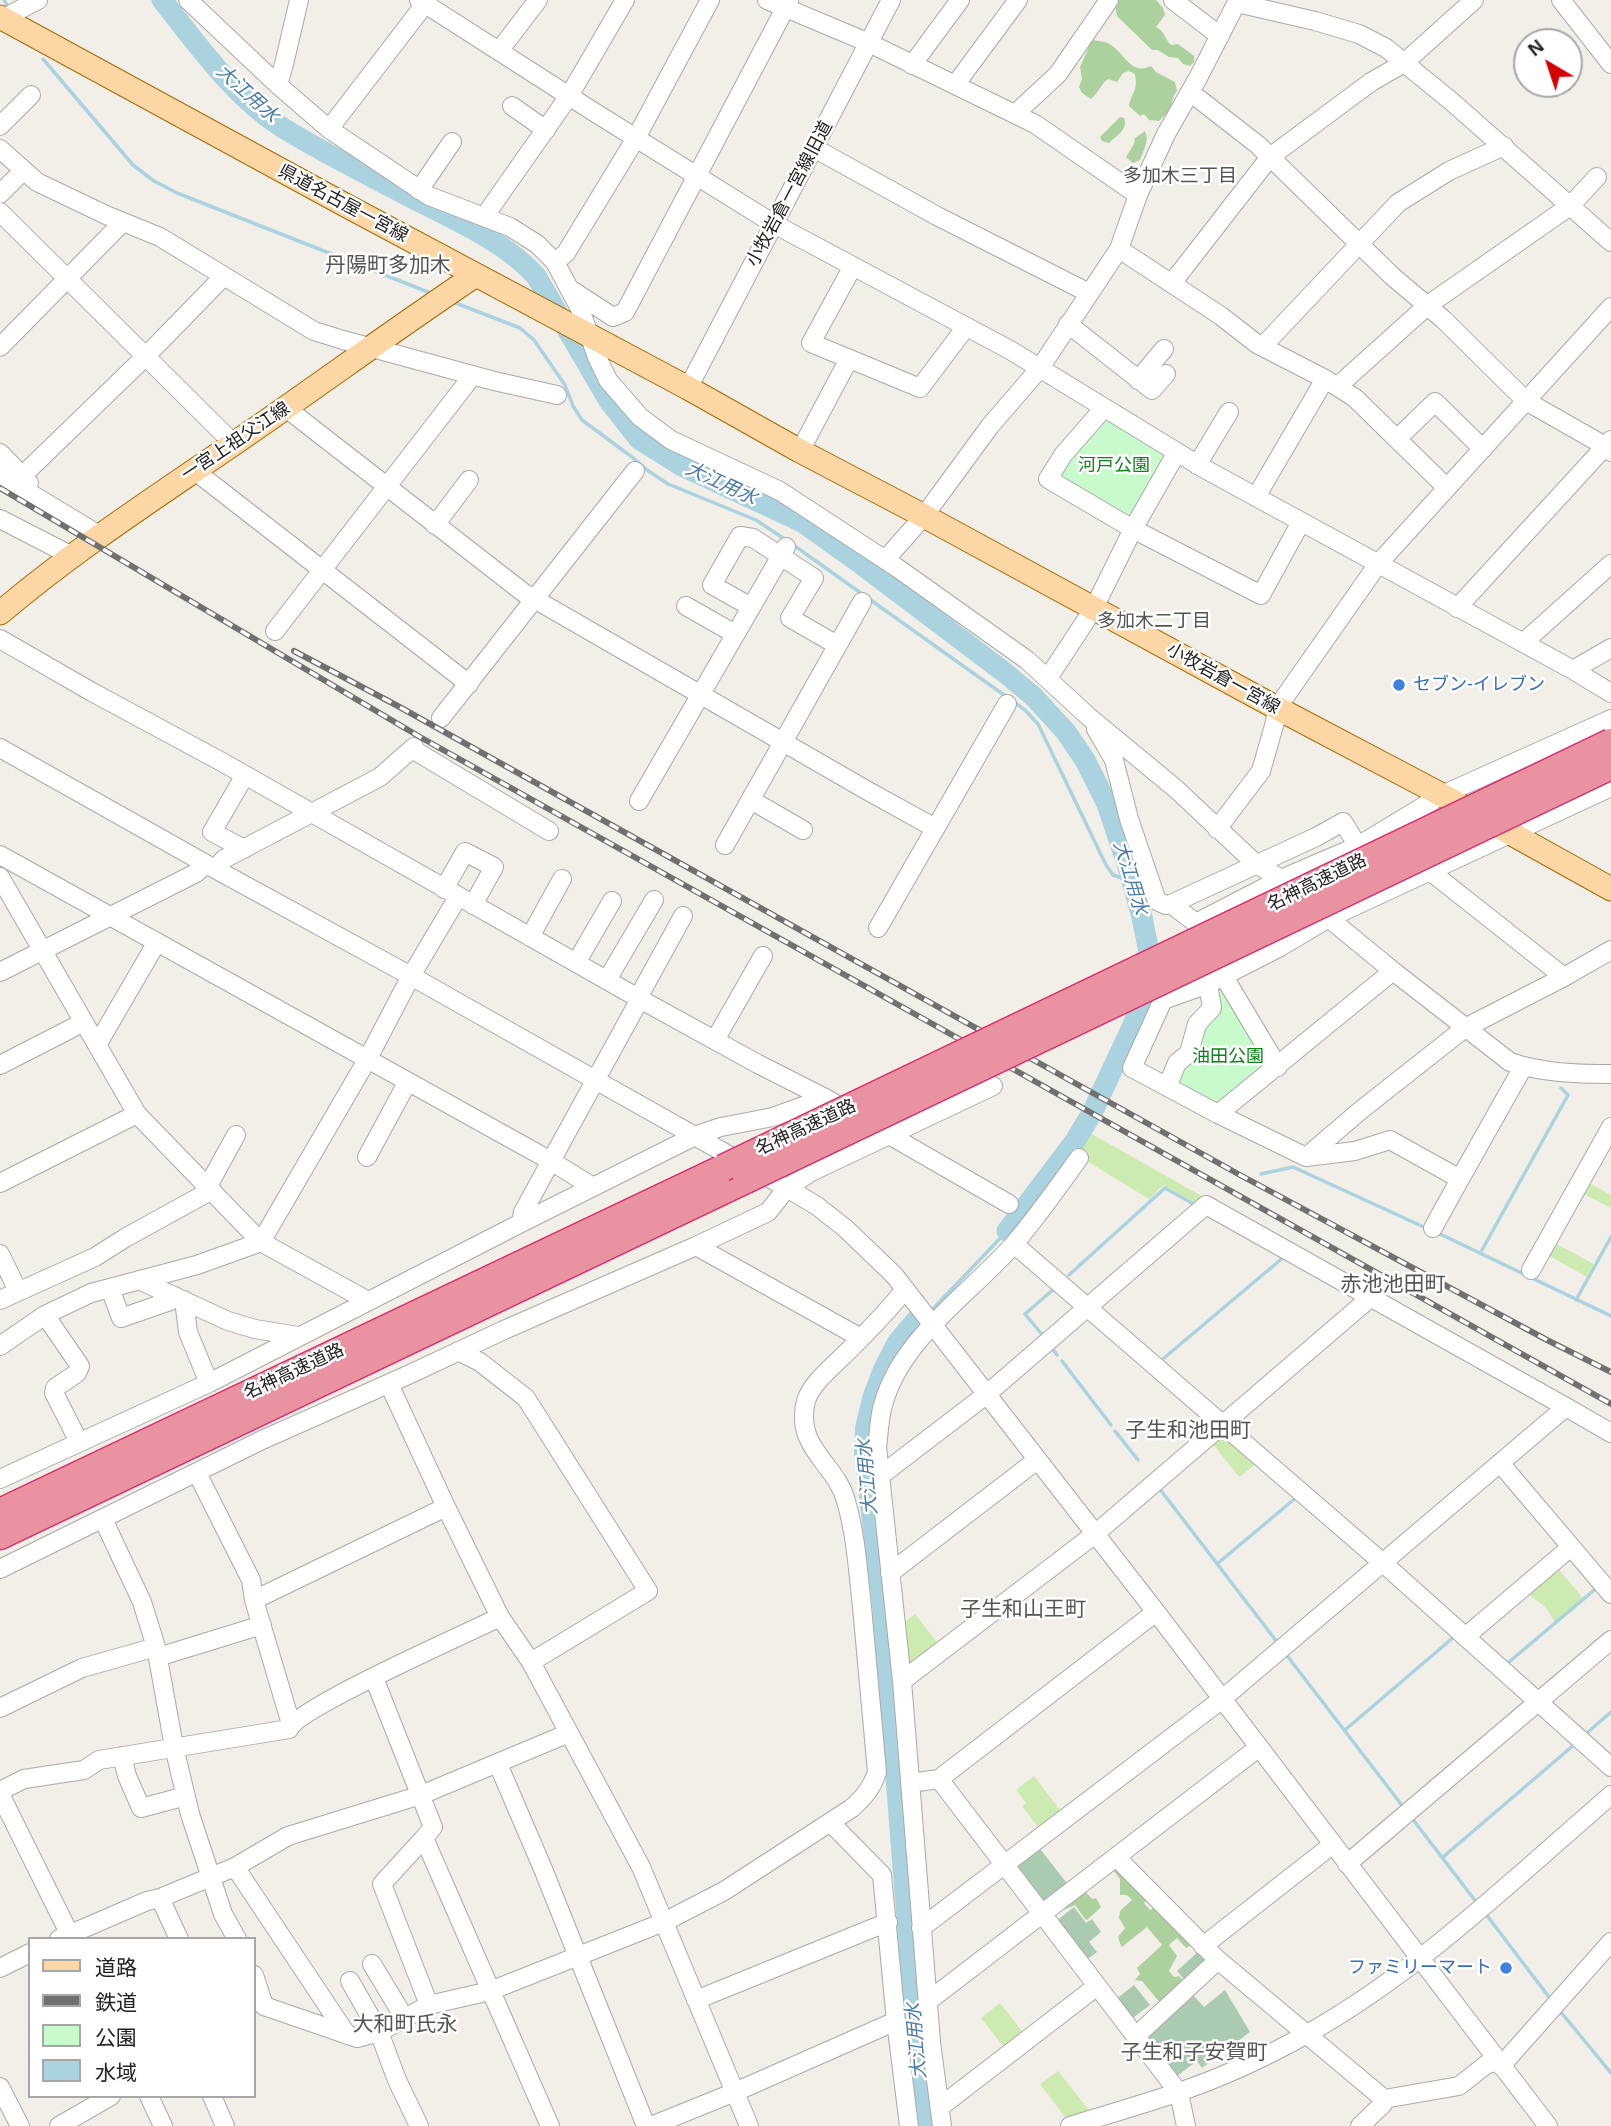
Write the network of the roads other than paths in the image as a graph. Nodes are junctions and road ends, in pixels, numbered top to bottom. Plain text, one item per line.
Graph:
1 (38, 0) edge
2 (299, 0) edge
3 (538, 0) edge
4 (625, 0) edge
5 (710, 0) edge
6 (767, 0) edge
7 (891, 0) edge
8 (960, 0) edge
9 (1017, 0) edge
10 (1109, 0) edge
11 (1172, 0) edge
12 (1474, 0) edge
13 (1561, 0) edge
14 (424, 1) edge
15 (1238, 2) edge
16 (196, 3) edge
17 (787, 5) edge
18 (7, 13) edge
19 (1220, 36) junction
20 (869, 43) junction
21 (499, 51) junction
22 (1404, 63) junction
23 (1611, 64) edge
24 (912, 65) junction
25 (278, 85) junction
26 (955, 85) junction
27 (1190, 92) junction
28 (31, 95) dead end
29 (569, 96) junction
30 (512, 106) dead end
31 (1015, 114) junction
32 (0, 125) edge
33 (329, 129) junction
34 (546, 130) junction
35 (636, 138) junction
36 (452, 142) dead end
37 (1504, 146) junction
38 (2, 148) edge
39 (814, 148) junction
40 (1270, 157) junction
41 (24, 170) junction
42 (697, 177) junction
43 (1597, 177) dead end
44 (419, 190) junction
45 (0, 194) edge
46 (1138, 195) junction
47 (1570, 206) junction
48 (0, 212) edge
49 (484, 217) junction
50 (123, 222) junction
51 (774, 224) junction
52 (1611, 242) edge
53 (1359, 243) junction
54 (1119, 249) junction
55 (555, 262) junction
56 (853, 267) junction
57 (224, 276) junction
58 (68, 280) junction
59 (467, 281) junction
60 (1172, 284) junction
61 (570, 289) junction
62 (1089, 293) junction
63 (1428, 305) junction
64 (1611, 307) edge
65 (1068, 324) junction
66 (966, 327) junction
67 (586, 334) junction
68 (0, 347) edge
69 (373, 347) junction
70 (1262, 347) junction
71 (1164, 349) dead end
72 (146, 356) junction
73 (849, 359) junction
74 (1040, 368) junction
75 (1166, 374) dead end
76 (472, 375) junction
77 (1138, 380) junction
78 (1331, 382) junction
79 (688, 388) junction
80 (557, 395) dead end
81 (1526, 401) junction
82 (286, 408) junction
83 (1104, 408) junction
84 (1229, 412) dead end
85 (1397, 439) junction
86 (234, 444) junction
87 (1609, 446) edge
88 (1483, 449) junction
89 (800, 451) junction
90 (1177, 452) junction
91 (0, 453) edge
92 (1197, 465) junction
93 (195, 471) junction
94 (635, 471) dead end
95 (0, 475) edge
96 (22, 476) junction
97 (469, 480) dead end
98 (386, 487) junction
99 (1446, 487) junction
100 (35, 495) junction
101 (1256, 497) junction
102 (924, 516) junction
103 (0, 519) edge
104 (1301, 522) junction
105 (435, 525) junction
106 (1133, 528) junction
107 (99, 535) junction
108 (783, 551) junction
109 (70, 555) junction
110 (885, 560) junction
111 (1378, 564) junction
112 (1611, 564) edge
113 (323, 570) junction
114 (535, 600) junction
115 (862, 601) dead end
116 (686, 606) dead end
117 (751, 607) junction
118 (1094, 608) junction
119 (1457, 608) junction
120 (0, 613) edge
121 (275, 631) dead end
122 (735, 634) junction
123 (0, 639) edge
124 (1523, 643) junction
125 (837, 645) junction
126 (1611, 648) edge
127 (1573, 670) junction
128 (1048, 678) junction
129 (468, 684) junction
130 (1611, 693) edge
131 (701, 694) junction
132 (1007, 704) dead end
133 (1277, 708) junction
134 (1088, 717) junction
135 (440, 718) dead end
136 (1611, 719) edge
137 (782, 741) junction
138 (1611, 742) edge
139 (0, 748) edge
140 (1611, 766) edge
141 (245, 775) junction
142 (1611, 787) edge
143 (1442, 795) junction
144 (751, 800) junction
145 (639, 801) dead end
146 (311, 814) junction
147 (935, 828) junction
148 (1217, 829) junction
149 (803, 830) dead end
150 (549, 831) dead end
151 (1512, 833) junction
152 (725, 845) dead end
153 (1358, 846) junction
154 (244, 849) junction
155 (0, 855) edge
156 (1256, 864) junction
157 (210, 866) junction
158 (1431, 872) junction
159 (0, 877) edge
160 (562, 879) dead end
161 (1281, 880) junction
162 (1611, 889) edge
163 (459, 897) junction
164 (654, 900) dead end
165 (612, 901) dead end
166 (1171, 904) junction
167 (111, 916) junction
168 (683, 916) dead end
169 (1329, 918) junction
170 (878, 928) dead end
171 (530, 937) junction
172 (157, 942) junction
173 (1611, 950) edge
174 (43, 951) junction
175 (763, 956) dead end
176 (576, 963) junction
177 (1393, 971) junction
178 (0, 972) edge
179 (411, 976) junction
180 (1564, 976) junction
181 (1215, 979) junction
182 (607, 980) junction
183 (639, 998) junction
184 (84, 1023) junction
185 (1465, 1028) junction
186 (715, 1040) junction
187 (97, 1045) junction
188 (367, 1060) junction
189 (0, 1065) edge
190 (1278, 1067) junction
191 (1523, 1067) junction
192 (1611, 1074) edge
193 (596, 1079) junction
194 (407, 1083) junction
195 (993, 1086) dead end
196 (1167, 1087) junction
197 (825, 1098) junction
198 (137, 1114) junction
199 (1218, 1114) junction
200 (1611, 1127) edge
201 (236, 1135) dead end
202 (697, 1135) junction
203 (888, 1135) junction
204 (367, 1157) dead end
205 (1306, 1157) junction
206 (1079, 1158) dead end
207 (551, 1161) junction
208 (734, 1174) junction
209 (1460, 1179) junction
210 (0, 1183) edge
211 (593, 1187) junction
212 (210, 1188) junction
213 (787, 1188) junction
214 (1009, 1204) dead end
215 (521, 1223) junction
216 (1433, 1228) dead end
217 (261, 1242) junction
218 (1014, 1244) junction
219 (696, 1246) junction
220 (0, 1254) edge
221 (1531, 1270) dead end
222 (139, 1280) junction
223 (110, 1288) junction
224 (18, 1291) junction
225 (910, 1296) junction
226 (179, 1298) junction
227 (1370, 1298) junction
228 (0, 1300) edge
229 (368, 1301) junction
230 (1088, 1307) junction
231 (45, 1315) junction
232 (931, 1323) junction
233 (861, 1338) junction
234 (296, 1344) junction
235 (0, 1346) edge
236 (458, 1352) junction
237 (209, 1383) junction
238 (389, 1384) junction
239 (987, 1394) junction
240 (1566, 1407) junction
241 (1222, 1424) junction
242 (1611, 1433) edge
243 (79, 1443) junction
244 (1037, 1460) junction
245 (1500, 1463) junction
246 (197, 1473) junction
247 (880, 1476) junction
248 (0, 1479) edge
249 (446, 1507) junction
250 (0, 1512) edge
251 (103, 1519) junction
252 (1095, 1534) junction
253 (4, 1540) edge
254 (1571, 1547) junction
255 (1383, 1563) junction
256 (8, 1565) edge
257 (890, 1573) junction
258 (1611, 1594) edge
259 (254, 1600) junction
260 (1156, 1612) junction
261 (500, 1617) junction
262 (262, 1625) junction
263 (1465, 1637) junction
264 (1611, 1640) edge
265 (157, 1652) junction
266 (531, 1662) junction
267 (374, 1678) junction
268 (902, 1681) junction
269 (1221, 1700) junction
270 (1538, 1702) junction
271 (0, 1708) edge
272 (292, 1724) junction
273 (569, 1733) junction
274 (174, 1747) junction
275 (1258, 1748) junction
276 (122, 1756) junction
277 (498, 1763) junction
278 (1611, 1767) edge
279 (939, 1779) junction
280 (910, 1783) junction
281 (0, 1792) edge
282 (421, 1795) junction
283 (1611, 1795) edge
284 (186, 1796) junction
285 (830, 1822) junction
286 (424, 1838) junction
287 (1332, 1845) junction
288 (1116, 1857) junction
289 (1347, 1864) junction
290 (1004, 1865) junction
291 (235, 1867) junction
292 (212, 1877) junction
293 (160, 1898) junction
294 (1042, 1914) junction
295 (664, 1922) junction
296 (888, 1922) junction
297 (921, 1928) junction
298 (67, 1937) edge
299 (178, 1937) edge
300 (236, 1937) edge
301 (1611, 1942) edge
302 (1203, 1945) junction
303 (28, 1955) edge
304 (578, 1957) junction
305 (1420, 1959) junction
306 (1218, 1960) junction
307 (372, 1964) dead end
308 (0, 1968) edge
309 (350, 1981) dead end
310 (1097, 1986) junction
311 (256, 1989) edge
312 (490, 1991) junction
313 (696, 2000) junction
314 (927, 2002) junction
315 (429, 2006) junction
316 (259, 2010) edge
317 (405, 2018) junction
318 (896, 2021) junction
319 (379, 2032) junction
320 (1307, 2034) junction
321 (347, 2035) junction
322 (1136, 2036) junction
323 (1500, 2064) junction
324 (0, 2087) edge
325 (735, 2092) junction
326 (1179, 2092) junction
327 (108, 2098) edge
328 (150, 2098) edge
329 (213, 2098) edge
330 (1384, 2099) junction
331 (940, 2107) junction
332 (20, 2126) edge
333 (59, 2126) edge
334 (163, 2126) edge
335 (225, 2126) edge
336 (419, 2126) edge
337 (548, 2126) edge
338 (648, 2126) edge
339 (749, 2126) edge
340 (909, 2126) edge
341 (942, 2126) edge
342 (1070, 2126) edge
343 (1186, 2126) edge
344 (1360, 2126) edge
345 (1548, 2126) edge

1 - 18 street
2 - 25 street
3 - 21 street
4 - 29 street
5 - 35 street
6 - 17 street
7 - 20 street, 小牧岩倉一宮線旧道
8 - 24 street
9 - 26 street
10 - 31 street
11 - 19 street
12 - 22 street
13 - 23 street
14 - 21 street
14 - 33 street
15 - 19 street
15 - 22 street
16 - 25 street
17 - 20 street
17 - 42 street
18 - 59 main road, 県道名古屋一宮線
19 - 27 street
20 - 24 street
20 - 39 street, 小牧岩倉一宮線旧道
21 - 29 street
22 - 37 street
22 - 40 street
24 - 26 street
25 - 33 street
26 - 31 street
27 - 40 street
27 - 46 street
28 - 32 street
29 - 34 street
29 - 35 street
30 - 34 street
31 - 46 street
33 - 44 street
34 - 49 street
35 - 42 street
35 - 55 street
36 - 44 street
37 - 47 street
37 - 53 street
38 - 41 street
39 - 51 street, 小牧岩倉一宮線旧道
39 - 62 street
40 - 53 street
40 - 60 street
41 - 45 street
41 - 50 street
42 - 51 street
42 - 61 street
43 - 47 street
44 - 49 street
46 - 54 street
47 - 52 street
47 - 63 street
48 - 58 street
49 - 55 street
50 - 57 street
50 - 58 street
51 - 56 street
51 - 79 street, 小牧岩倉一宮線旧道
53 - 63 street
53 - 70 street
54 - 60 street
54 - 62 street
55 - 61 street
56 - 66 street
56 - 73 street
57 - 69 street
57 - 72 street
58 - 68 street
58 - 72 street
59 - 67 main road, 県道名古屋一宮線
59 - 69 main road, 一宮上祖父江線
60 - 70 street
61 - 67 street
62 - 65 street
63 - 78 street
63 - 81 street
64 - 81 street
65 - 74 street
65 - 77 street
66 - 73 street
66 - 74 street
67 - 79 main road, 県道名古屋一宮線
67 - 110 street
69 - 76 street
69 - 82 main road, 一宮上祖父江線
70 - 78 street
71 - 77 street
72 - 86 street
72 - 96 street
73 - 89 street
74 - 83 street
74 - 102 street
75 - 77 street
76 - 80 street
76 - 98 street
78 - 85 street
78 - 101 street
79 - 89 main road, 小牧岩倉一宮線
81 - 87 street
81 - 88 street
82 - 86 main road, 一宮上祖父江線
82 - 98 street
83 - 90 street
83 - 106 street
84 - 92 street
85 - 88 street
85 - 99 street
86 - 93 main road, 一宮上祖父江線
87 - 119 street
88 - 99 street
89 - 102 main road, 小牧岩倉一宮線
90 - 92 street
90 - 106 street
91 - 96 street
92 - 101 street
93 - 107 main road, 一宮上祖父江線
93 - 113 street
94 - 114 street
95 - 100 street
96 - 100 street
97 - 105 street
98 - 105 street
98 - 113 street
99 - 111 street
100 - 107 street
101 - 104 street
102 - 110 street
102 - 118 main road, 小牧岩倉一宮線
103 - 109 street
104 - 106 street
104 - 111 street
105 - 114 street
106 - 118 street
107 - 109 main road, 一宮上祖父江線
108 - 117 street
108 - 117 street
108 - 125 street
109 - 120 main road, 一宮上祖父江線
110 - 128 street
111 - 119 street
111 - 133 street
112 - 124 street
113 - 121 street
113 - 129 street
114 - 129 street
114 - 131 street
115 - 125 street
116 - 122 street
117 - 122 street
118 - 128 street
118 - 133 main road, 小牧岩倉一宮線
119 - 124 street
122 - 131 street
123 - 141 street
124 - 127 street
125 - 137 street
126 - 127 street
127 - 130 street
128 - 134 street
129 - 135 street
131 - 137 street
131 - 145 street
132 - 147 street
133 - 143 main road, 小牧岩倉一宮線
133 - 148 street
134 - 148 street
134 - 166 street
136 - 143 street
137 - 144 street
137 - 147 street
138 - 208 highway, 名神高速道路, bridge
139 - 157 street
140 - 208 highway, 名神高速道路, bridge
141 - 146 street
141 - 154 street
142 - 151 street
143 - 151 main road, 小牧岩倉一宮線
143 - 153 street
144 - 149 street
144 - 152 street
146 - 150 street
146 - 154 street
146 - 163 street
147 - 170 street
148 - 156 street
151 - 158 street
151 - 162 main road, 小牧岩倉一宮線
153 - 156 street
153 - 161 street
154 - 157 street
155 - 167 street
156 - 161 street
156 - 166 street
157 - 167 street
157 - 179 street
158 - 169 street
158 - 180 street
159 - 174 street
160 - 171 street
161 - 166 street
161 - 169 street
163 - 171 street
163 - 179 street
164 - 182 street
165 - 176 street
167 - 172 street
167 - 174 street
168 - 183 street
169 - 177 street
169 - 181 street
171 - 176 street
172 - 187 street
172 - 188 street
173 - 180 street
174 - 178 street
174 - 184 street
175 - 186 street
176 - 182 street
177 - 185 street
177 - 190 street
179 - 188 street
179 - 193 street
180 - 185 street
181 - 190 street
181 - 196 street
181 - 196 street
182 - 183 street
183 - 186 street
183 - 193 street
184 - 187 street
184 - 189 street
185 - 191 street
185 - 205 street
186 - 197 street
187 - 198 street
188 - 194 street
188 - 217 street
190 - 199 street
191 - 192 street
191 - 209 street
193 - 202 street
193 - 207 street
194 - 204 street
194 - 207 street
195 - 203 street
196 - 199 street
197 - 202 street
197 - 203 street
198 - 210 street
198 - 212 street
199 - 205 street
200 - 221 street
201 - 212 street
202 - 211 street
202 - 213 street
203 - 213 street
203 - 214 street
205 - 209 street
206 - 218 street
207 - 211 street
207 - 215 street
208 - 250 highway, 名神高速道路
208 - 253 highway, 名神高速道路
209 - 216 street
211 - 215 street
212 - 217 street
212 - 224 street
213 - 219 street
213 - 225 street
215 - 229 street
217 - 222 street
217 - 229 street
218 - 230 street
218 - 232 street
219 - 233 street
219 - 236 street
220 - 224 street
222 - 223 street
222 - 226 street
223 - 226 street
223 - 231 street
224 - 228 street
225 - 232 street
225 - 233 street
226 - 234 street
226 - 237 street
227 - 230 street
227 - 240 street
227 - 241 street
229 - 234 street
230 - 239 street
230 - 241 street
231 - 235 street
231 - 243 street
232 - 239 street
232 - 247 street
233 - 285 street
234 - 237 street
236 - 238 street
236 - 266 street
237 - 243 street
238 - 246 street
238 - 249 street
239 - 244 street
239 - 247 street
240 - 242 street
240 - 245 street
241 - 252 street
241 - 255 street
243 - 248 street
244 - 252 street
244 - 257 street
245 - 254 street
245 - 255 street
246 - 251 street
246 - 259 street
247 - 257 street
249 - 259 street
249 - 261 street
251 - 256 street
251 - 265 street
252 - 260 street
252 - 268 street
253 - 256 street
254 - 258 street
254 - 263 street
255 - 263 street
255 - 269 street
257 - 268 street
259 - 262 street
260 - 269 street
260 - 279 street
261 - 266 street
261 - 267 street
262 - 265 street
262 - 272 street
263 - 270 street
264 - 270 street
265 - 271 street
265 - 274 street
266 - 273 street
267 - 272 street
267 - 282 street
268 - 280 street
269 - 275 street
269 - 290 street
270 - 278 street
270 - 289 street
272 - 274 street
273 - 277 street
273 - 295 street
274 - 276 street
274 - 284 street
275 - 287 street
275 - 288 street
276 - 281 street
276 - 284 street
277 - 282 street
277 - 304 street
279 - 280 street
279 - 290 street
280 - 297 street
281 - 298 street
282 - 286 street
282 - 291 street
283 - 305 street
284 - 292 street
285 - 295 street
285 - 296 street
286 - 312 street
286 - 315 street
287 - 289 street
287 - 302 street
288 - 294 street
288 - 302 street
289 - 305 street
290 - 294 street
290 - 297 street
291 - 292 street
291 - 321 street
292 - 293 street
292 - 300 street
293 - 298 street
293 - 299 street
294 - 310 street
294 - 314 street
295 - 304 street
295 - 313 street
296 - 313 street
296 - 318 street
297 - 314 street
301 - 323 street
302 - 306 street
303 - 308 street
304 - 312 street
304 - 338 street
305 - 320 street
305 - 323 street
306 - 320 street
306 - 322 street
307 - 317 street
309 - 319 street
310 - 322 street
310 - 331 street
311 - 316 street
312 - 315 street
312 - 337 street
313 - 325 street
314 - 331 street
315 - 317 street
316 - 321 street
317 - 319 street
318 - 325 street
318 - 340 street
319 - 321 street
319 - 336 street
320 - 326 street
320 - 330 street
322 - 326 street
323 - 330 street
323 - 345 street
324 - 332 street
325 - 338 street
325 - 339 street
326 - 342 street
326 - 343 street
327 - 333 street
328 - 334 street
329 - 335 street
330 - 344 street
331 - 341 street

